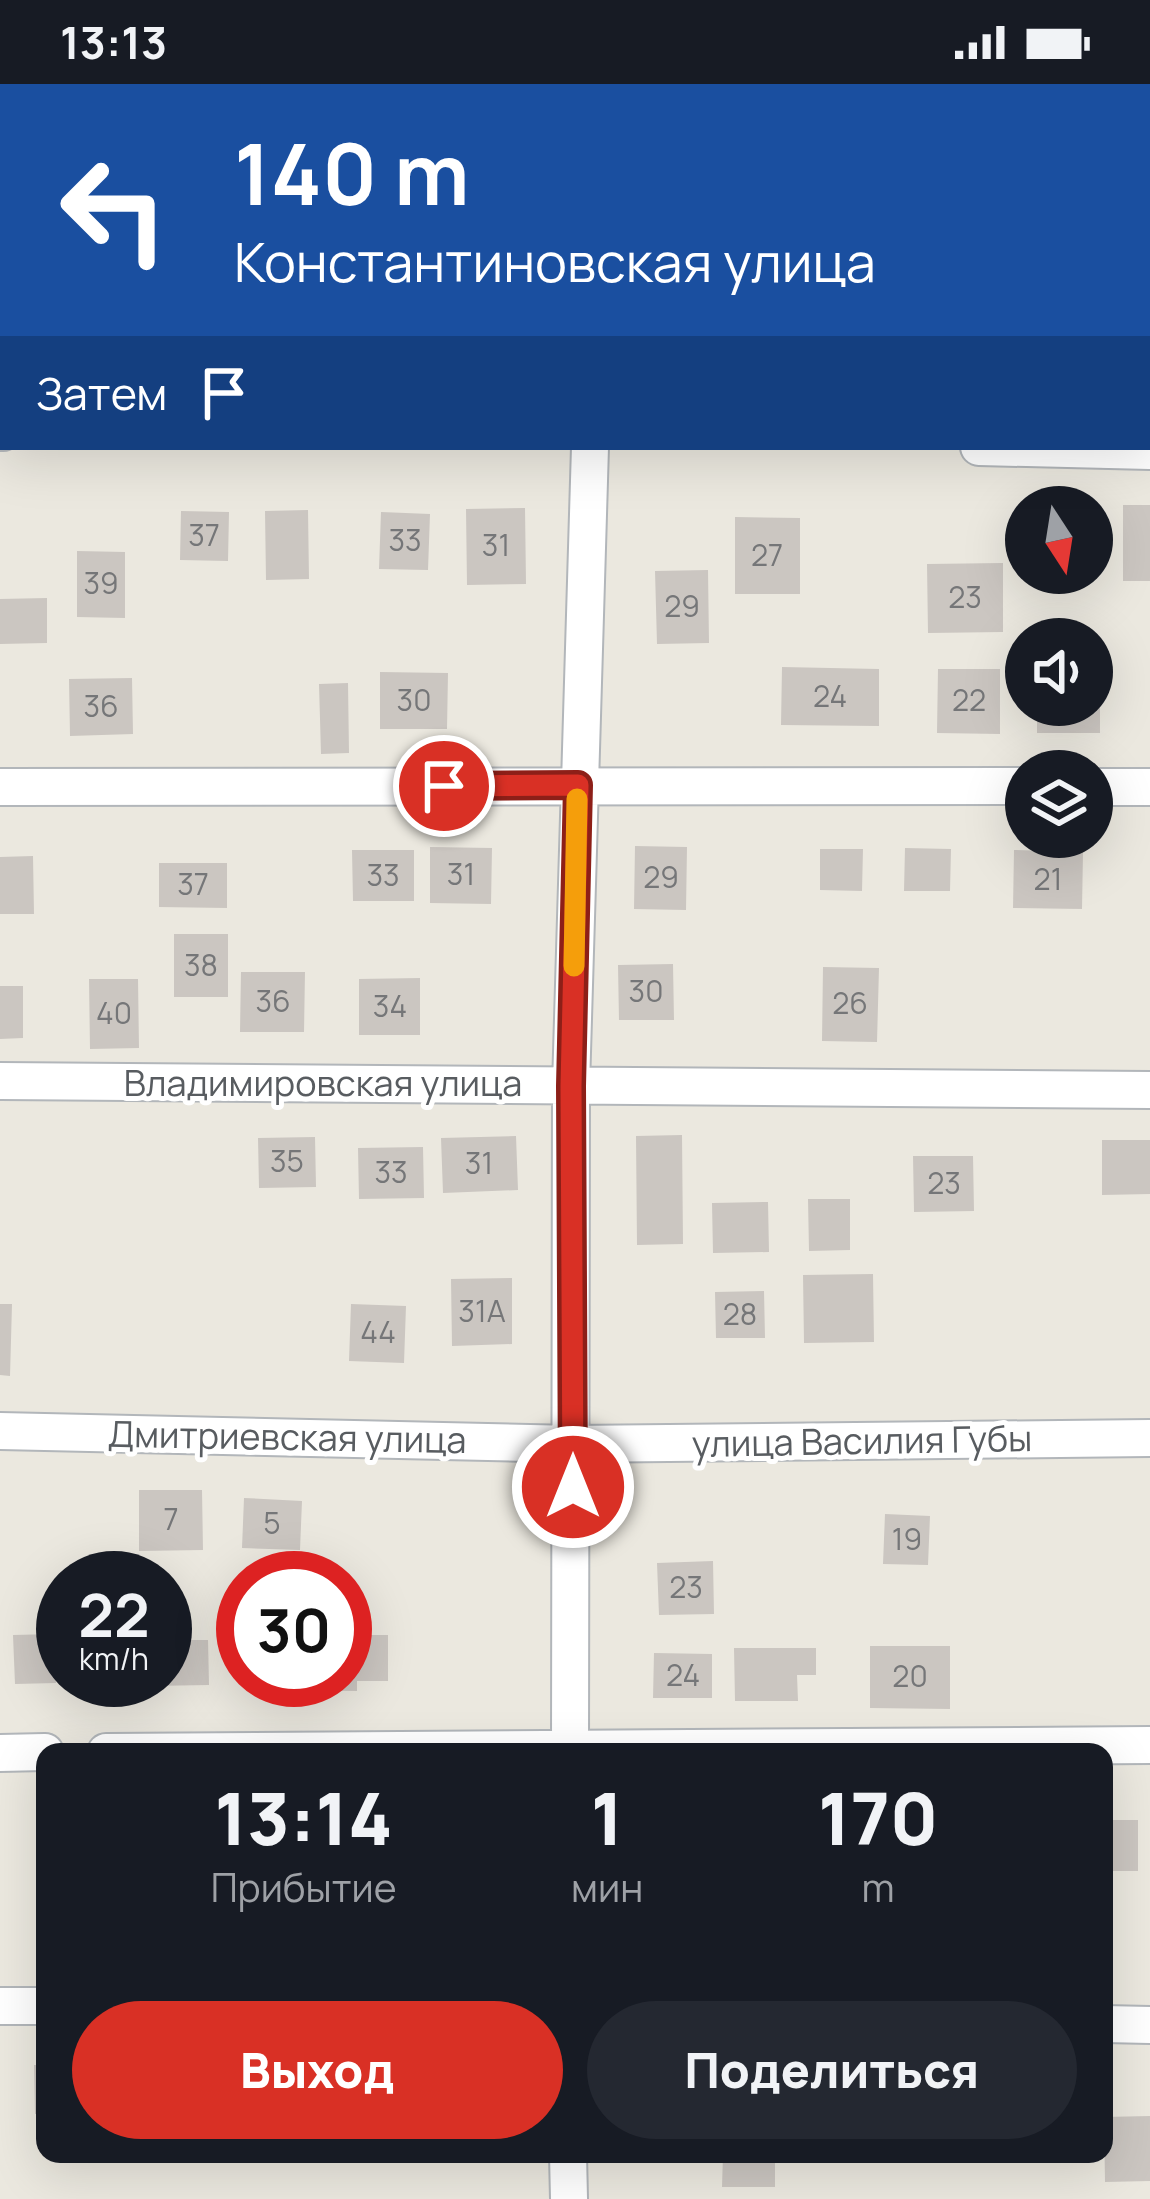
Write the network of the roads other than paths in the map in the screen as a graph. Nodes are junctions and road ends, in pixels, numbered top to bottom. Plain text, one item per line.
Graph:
1 (590, 450) edge
2 (1082, 450) edge
3 (1150, 452) edge
4 (578, 785) junction
5 (1005, 786) edge
6 (0, 787) edge
7 (1113, 787) edge
8 (1150, 787) edge
9 (0, 1081) edge
10 (571, 1086) junction
11 (1150, 1090) edge
12 (0, 1431) edge
13 (1150, 1438) edge
14 (573, 1444) junction
15 (570, 1743) edge
16 (1113, 1745) edge
17 (1150, 1745) edge
18 (36, 1752) edge
19 (0, 1753) edge
20 (0, 2006) edge
21 (36, 2006) edge
22 (1113, 2024) edge
23 (1150, 2025) edge
24 (568, 2163) edge
25 (569, 2199) edge

1 - 4 street
2 - 3 street
4 - 5 street
4 - 6 street
4 - 10 street
7 - 8 street
9 - 10 street, Владимировская улица
10 - 11 street, Владимировская улица
10 - 14 street
12 - 14 street, Дмитриевская улица
13 - 14 street, улица Василия Губы
14 - 15 street
16 - 17 street
18 - 19 street
20 - 21 street
22 - 23 street
24 - 25 street

